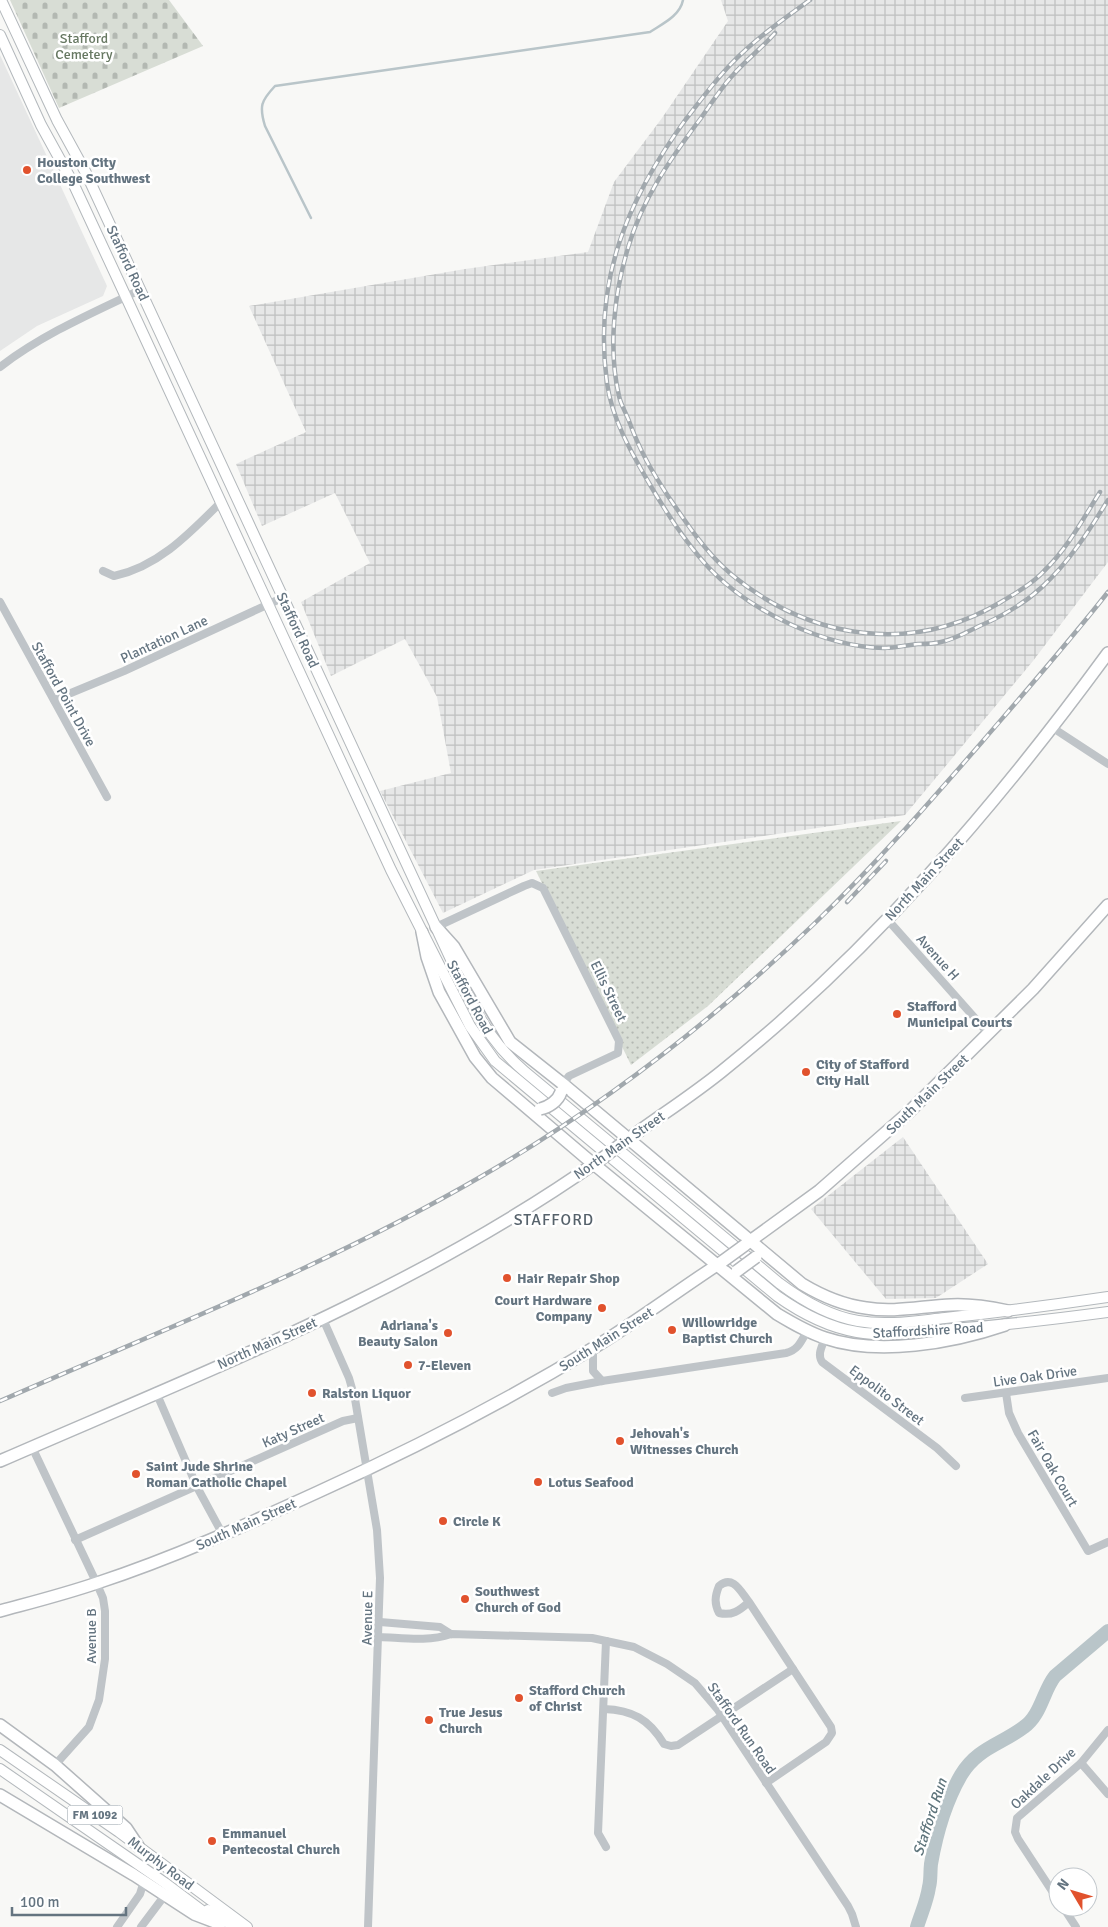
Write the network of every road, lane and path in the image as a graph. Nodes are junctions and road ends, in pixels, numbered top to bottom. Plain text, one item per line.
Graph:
1 (1, 0) edge
2 (0, 35) edge
3 (25, 54) junction
4 (11, 59) junction
5 (140, 290) junction
6 (126, 296) junction
7 (0, 367) edge
8 (222, 502) junction
9 (103, 571) dead end
10 (282, 598) junction
11 (0, 602) edge
12 (269, 604) junction
13 (1108, 653) edge
14 (54, 700) junction
15 (1053, 728) junction
16 (1108, 764) edge
17 (107, 797) dead end
18 (1108, 905) edge
19 (887, 919) junction
20 (436, 927) junction
21 (422, 932) junction
22 (989, 1034) junction
23 (562, 1088) junction
24 (536, 1110) junction
25 (625, 1142) junction
26 (597, 1162) junction
27 (677, 1198) joint
28 (669, 1206) joint
29 (748, 1242) junction
30 (769, 1258) junction
31 (720, 1263) junction
32 (737, 1276) junction
33 (1108, 1297) edge
34 (1008, 1311) junction
35 (1108, 1312) edge
36 (323, 1319) junction
37 (1005, 1325) junction
38 (807, 1331) junction
39 (825, 1338) junction
40 (593, 1348) junction
41 (1108, 1378) edge
42 (602, 1381) junction
43 (156, 1392) junction
44 (552, 1393) dead end
45 (1006, 1393) junction
46 (965, 1398) dead end
47 (358, 1418) junction
48 (32, 1447) junction
49 (0, 1461) edge
50 (956, 1466) dead end
51 (367, 1470) junction
52 (197, 1487) junction
53 (223, 1535) junction
54 (75, 1540) junction
55 (1108, 1542) edge
56 (97, 1584) junction
57 (749, 1602) junction
58 (0, 1611) edge
59 (380, 1622) junction
60 (451, 1634) junction
61 (380, 1637) junction
62 (606, 1641) junction
63 (793, 1670) junction
64 (604, 1709) junction
65 (722, 1715) junction
66 (0, 1725) edge
67 (1108, 1730) edge
68 (0, 1750) edge
69 (1080, 1763) junction
70 (55, 1765) junction
71 (0, 1769) edge
72 (766, 1783) junction
73 (1108, 1794) edge
74 (0, 1795) edge
75 (138, 1846) junction
76 (606, 1847) dead end
77 (144, 1881) junction
78 (1048, 1885) edge
79 (165, 1895) junction
80 (197, 1907) junction
81 (222, 1925) edge
82 (117, 1927) edge
83 (141, 1927) edge
84 (234, 1927) edge
85 (246, 1927) edge
86 (368, 1927) edge
87 (856, 1927) edge

1 - 3 main road, Stafford Road
2 - 4 main road, Stafford Road
3 - 4 main road
3 - 5 main road, Stafford Road
4 - 6 main road, Stafford Road
5 - 6 street
5 - 10 main road, Stafford Road
6 - 7 street
6 - 8 main road, Stafford Road
8 - 9 street
8 - 12 main road, Stafford Road
10 - 12 street, Plantation Lane
10 - 20 main road, Stafford Road
11 - 14 street, Stafford Point Drive
12 - 14 street, Plantation Lane
12 - 21 main road, Stafford Road
13 - 15 highway, North Main Street
14 - 17 street, Stafford Point Drive
15 - 16 street
15 - 19 highway, North Main Street
18 - 22 highway, South Main Street
19 - 22 street, Avenue H
19 - 25 highway, North Main Street
20 - 23 highway
20 - 23 street, Ellis Street
20 - 27 main road, Stafford Road
21 - 24 highway
21 - 28 main road, Stafford Road
22 - 29 highway, South Main Street
23 - 24 highway, bridge
23 - 25 highway
24 - 26 highway
25 - 26 highway, North Main Street, bridge
25 - 29 highway
26 - 31 highway
26 - 36 highway, North Main Street
27 - 34 main road, Staffordshire Road
28 - 37 main road, Staffordshire Road
29 - 30 highway
29 - 31 highway, South Main Street, bridge
30 - 32 highway, bridge
30 - 34 highway
31 - 32 highway
31 - 40 highway, South Main Street
32 - 38 highway
33 - 34 main road, Staffordshire Road
35 - 37 main road, Staffordshire Road
36 - 43 highway, North Main Street
36 - 47 street, Avenue E
37 - 39 highway
38 - 39 highway
38 - 42 street
39 - 50 street, Eppolito Street
40 - 42 street
40 - 51 highway, South Main Street
41 - 45 street, Live Oak Drive
42 - 44 street
43 - 48 highway, North Main Street
43 - 52 street
45 - 46 street, Live Oak Drive
45 - 55 street, Fair Oak Court
47 - 51 street, Avenue E
47 - 52 street, Katy Street
48 - 49 highway, North Main Street
48 - 54 street, Avenue B
51 - 53 highway, South Main Street
51 - 59 street, Avenue E
52 - 53 street
52 - 54 street, Katy Street
53 - 56 highway, South Main Street
54 - 56 street, Avenue B
56 - 58 highway, South Main Street
56 - 70 street, Avenue B
57 - 57 street
57 - 63 street
59 - 60 street, Stafford Run Road
59 - 61 street, Avenue E
60 - 61 street, Stafford Run Road
60 - 62 street, Stafford Run Road
61 - 86 street, Avenue E
62 - 64 street
62 - 65 street, Stafford Run Road
63 - 65 street
63 - 72 street
64 - 65 street
64 - 76 street
65 - 72 street, Stafford Run Road
66 - 70 highway
67 - 69 street, Oakdale Drive
68 - 75 main road, Murphy Road / FM 1092
69 - 73 street
69 - 78 street, Oakdale Drive
70 - 75 highway
71 - 80 main road, Murphy Road
72 - 87 street, Stafford Run Road
74 - 77 highway
75 - 85 main road, Murphy Road / FM 1092
77 - 79 highway
77 - 82 street
79 - 81 highway
79 - 83 street
80 - 81 main road, Murphy Road
80 - 84 main road

